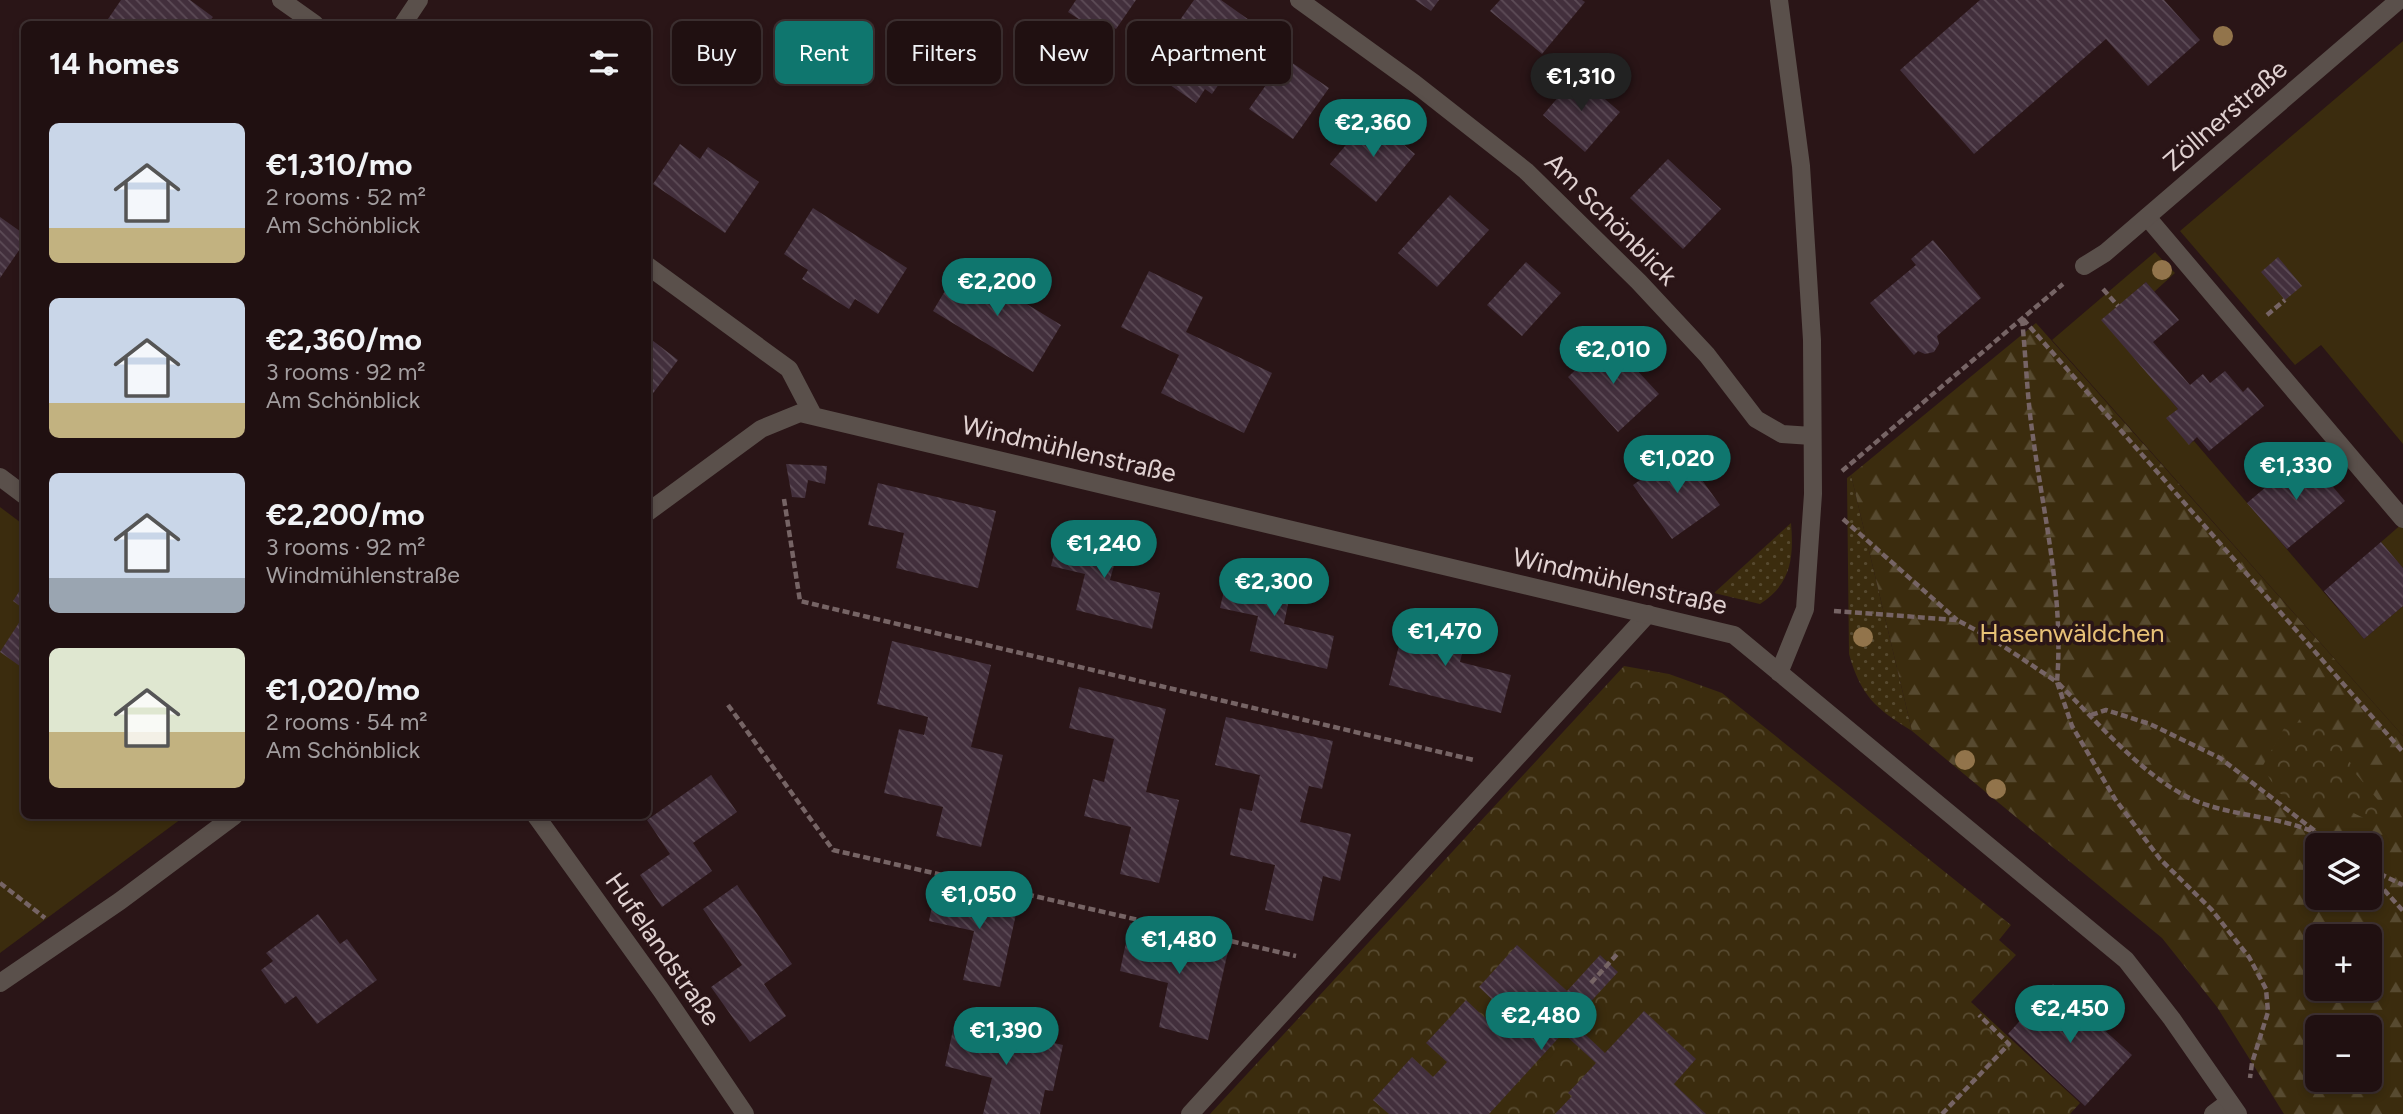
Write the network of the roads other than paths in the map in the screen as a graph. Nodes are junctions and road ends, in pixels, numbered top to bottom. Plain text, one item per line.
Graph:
1 (281, 0) edge
2 (419, 0) edge
3 (1299, 0) edge
4 (1779, 0) edge
5 (2399, 0) edge
6 (311, 21) edge
7 (405, 21) edge
8 (2147, 217) junction
9 (2084, 266) road end
10 (651, 268) edge
11 (813, 415) junction
12 (1812, 436) junction
13 (0, 477) edge
14 (21, 493) edge
15 (651, 510) edge
16 (2403, 519) edge
17 (1648, 614) junction
18 (1779, 673) junction
19 (230, 819) edge
20 (538, 819) edge
21 (0, 983) edge
22 (2234, 1108) edge
23 (745, 1114) edge
24 (1190, 1114) edge
25 (2213, 1114) edge

1 - 6 street
2 - 7 street
3 - 12 street, Am Schönblick
4 - 12 street
5 - 8 street, Zöllnerstraße
8 - 9 street, Zöllnerstraße
8 - 16 street
10 - 11 street
11 - 15 street, Windmühlenstraße
11 - 17 street, Windmühlenstraße
12 - 18 street
13 - 14 street
17 - 18 street, Windmühlenstraße
17 - 24 street
18 - 22 street, Windmühlenstraße
19 - 21 street
20 - 23 street, Hufelandstraße
22 - 25 street

